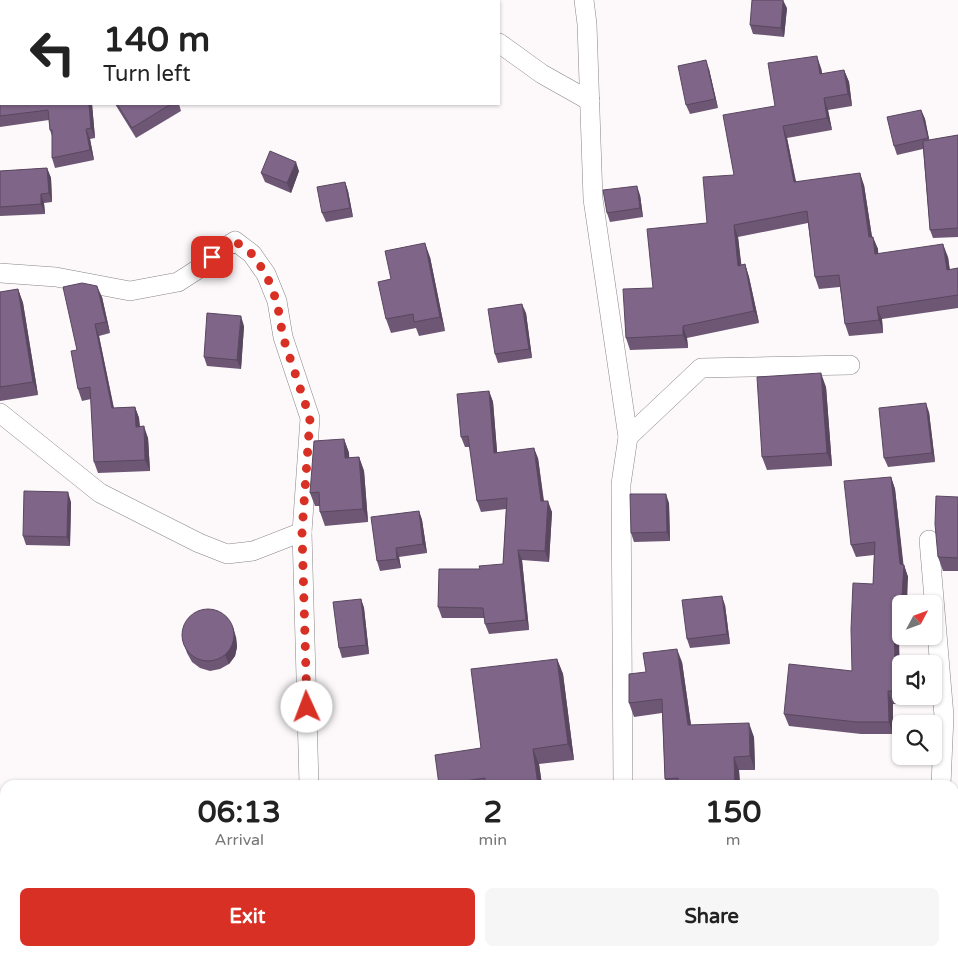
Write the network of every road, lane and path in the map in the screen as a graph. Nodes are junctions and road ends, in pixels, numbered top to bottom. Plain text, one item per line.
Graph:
1 (584, 0) edge
2 (500, 44) edge
3 (590, 101) junction
4 (0, 273) edge
5 (850, 365) dead end
6 (0, 413) edge
7 (628, 438) junction
8 (302, 532) junction
9 (929, 540) dead end
10 (309, 780) edge
11 (623, 780) edge
12 (941, 780) edge

1 - 3 street
2 - 3 street
3 - 7 street
4 - 8 street
5 - 7 street
6 - 8 street
7 - 11 street
8 - 10 street
9 - 12 street

